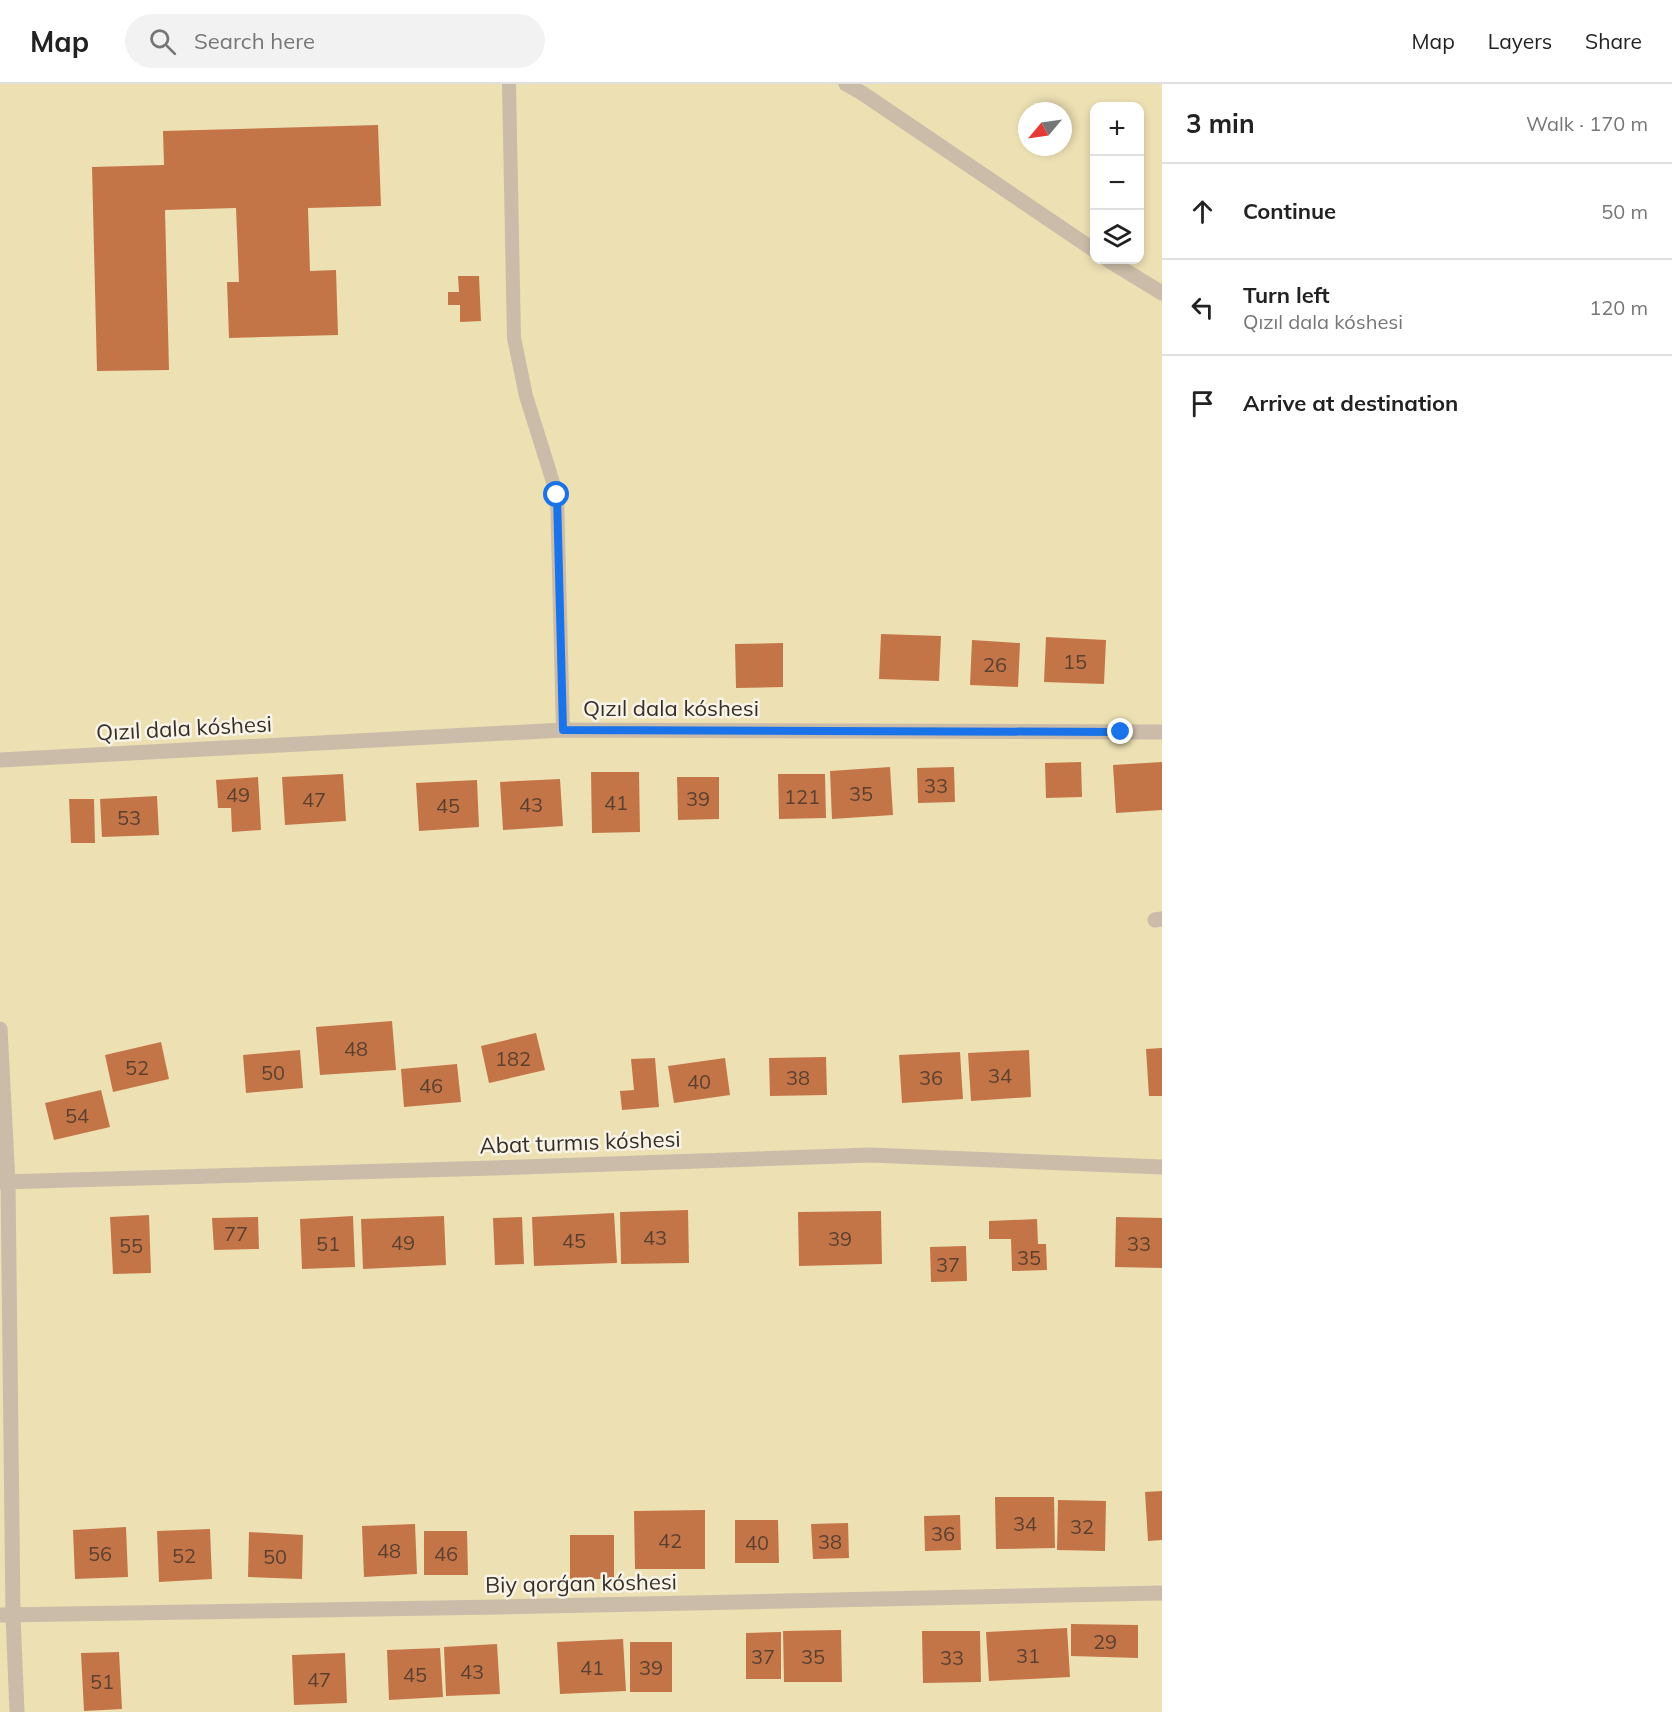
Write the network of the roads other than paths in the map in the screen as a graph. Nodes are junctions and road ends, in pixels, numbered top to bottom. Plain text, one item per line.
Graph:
1 (509, 84) edge
2 (846, 84) edge
3 (1090, 247) edge
4 (1115, 264) edge
5 (1162, 293) edge
6 (563, 730) junction
7 (1162, 732) edge
8 (0, 760) edge
9 (0, 1029) edge
10 (1162, 1167) edge
11 (4, 1182) edge
12 (1162, 1593) edge
13 (6, 1615) edge
14 (17, 1712) edge

1 - 6 lane
2 - 3 street
4 - 5 street
6 - 7 street, Qızıl dala kóshesi
6 - 8 street, Qızıl dala kóshesi
9 - 11 street
10 - 11 street, Abat turmıs kóshesi
11 - 13 street
12 - 13 street, Biy qorǵan kóshesi
13 - 14 street

